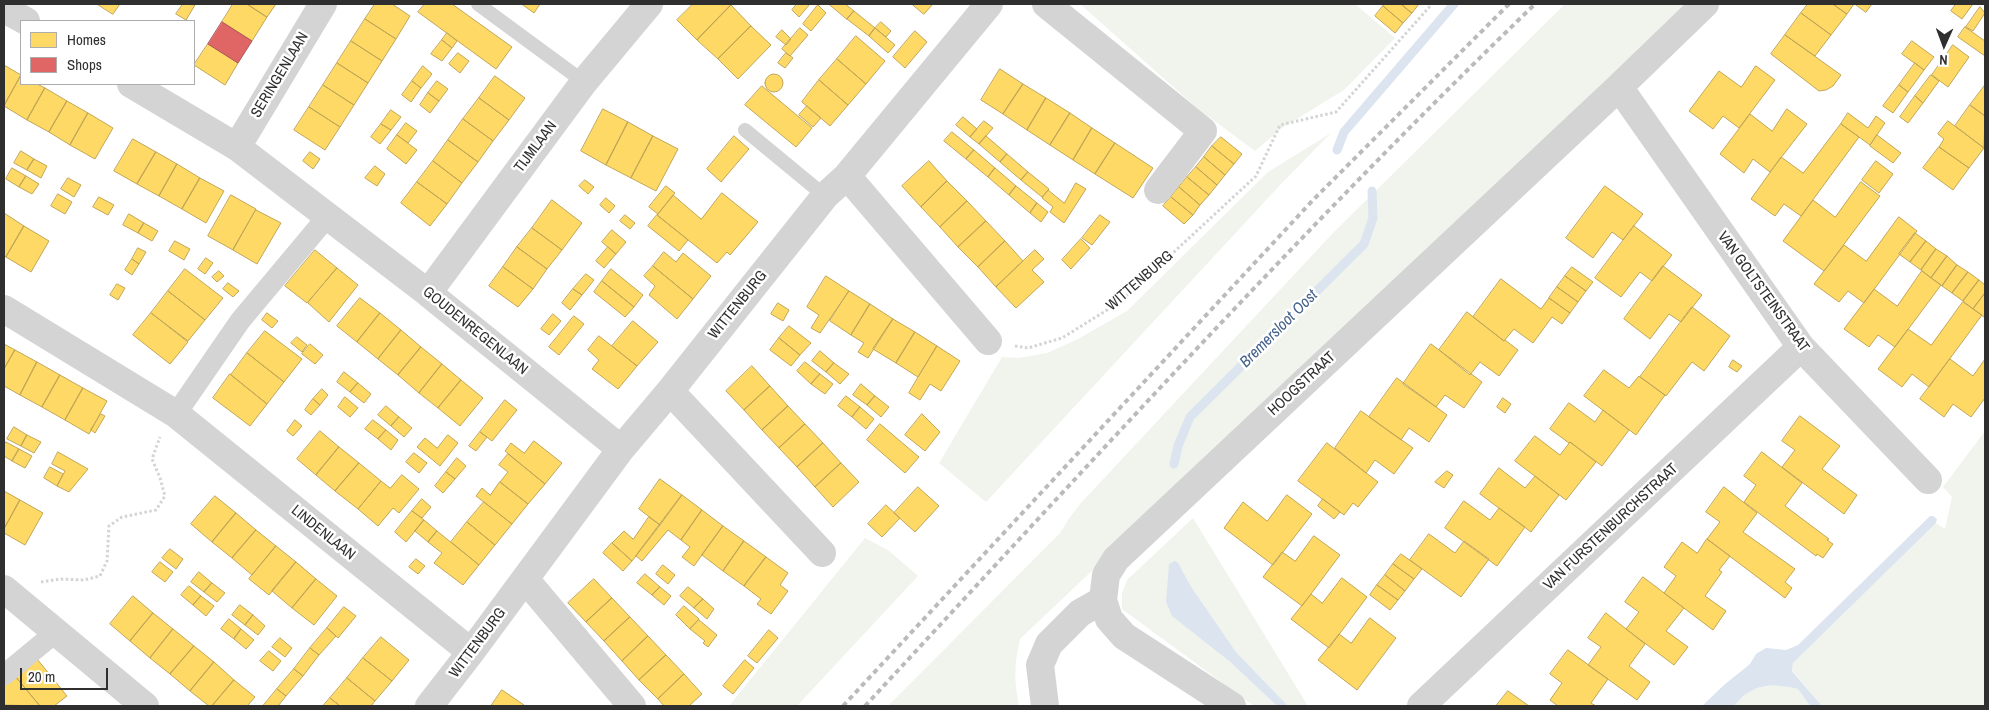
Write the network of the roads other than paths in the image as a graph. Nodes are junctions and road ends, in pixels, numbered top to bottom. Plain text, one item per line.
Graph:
1 (323, 4) edge
2 (478, 4) edge
3 (649, 4) edge
4 (989, 4) edge
5 (1046, 4) edge
6 (1705, 4) edge
7 (584, 82) junction
8 (133, 85) edge
9 (1619, 87) junction
10 (745, 130) dead end
11 (237, 147) junction
12 (848, 176) junction
13 (1158, 190) dead end
14 (825, 196) junction
15 (328, 217) junction
16 (428, 293) junction
17 (4, 309) edge
18 (988, 341) road end
19 (1801, 347) junction
20 (670, 391) junction
21 (176, 414) junction
22 (621, 449) junction
23 (1928, 480) dead end
24 (822, 553) dead end
25 (525, 579) junction
26 (12, 596) edge
27 (1103, 600) junction
28 (56, 632) junction
29 (471, 652) junction
30 (4, 675) edge
31 (145, 706) edge
32 (429, 706) edge
33 (632, 706) edge
34 (1045, 706) edge
35 (1232, 706) edge
36 (1421, 706) edge

1 - 11 street, SERINGENLAAN
2 - 7 lane
3 - 7 street, TIJMLAAN
4 - 12 street, WITTENBURG
5 - 13 street
6 - 9 street, HOOGSTRAAT
7 - 16 street, TIJMLAAN
8 - 11 street, GOUDENREGENLAAN
9 - 19 street, VAN GOLTSTEINSTRAAT
9 - 27 street, HOOGSTRAAT
10 - 14 lane
11 - 15 street, GOUDENREGENLAAN
12 - 14 street, WITTENBURG
12 - 18 street
14 - 20 street, WITTENBURG
15 - 16 street, GOUDENREGENLAAN
15 - 21 street
16 - 22 street, GOUDENREGENLAAN
17 - 21 street, LINDENLAAN
19 - 23 street, VAN GOLTSTEINSTRAAT
19 - 36 street, VAN FURSTENBURCHSTRAAT
20 - 22 street, WITTENBURG
20 - 24 street
21 - 29 street, LINDENLAAN
22 - 25 street, WITTENBURG
25 - 29 street, WITTENBURG
25 - 33 street
26 - 28 street
27 - 34 street
27 - 35 street
28 - 30 street
28 - 31 street
29 - 32 street, WITTENBURG

